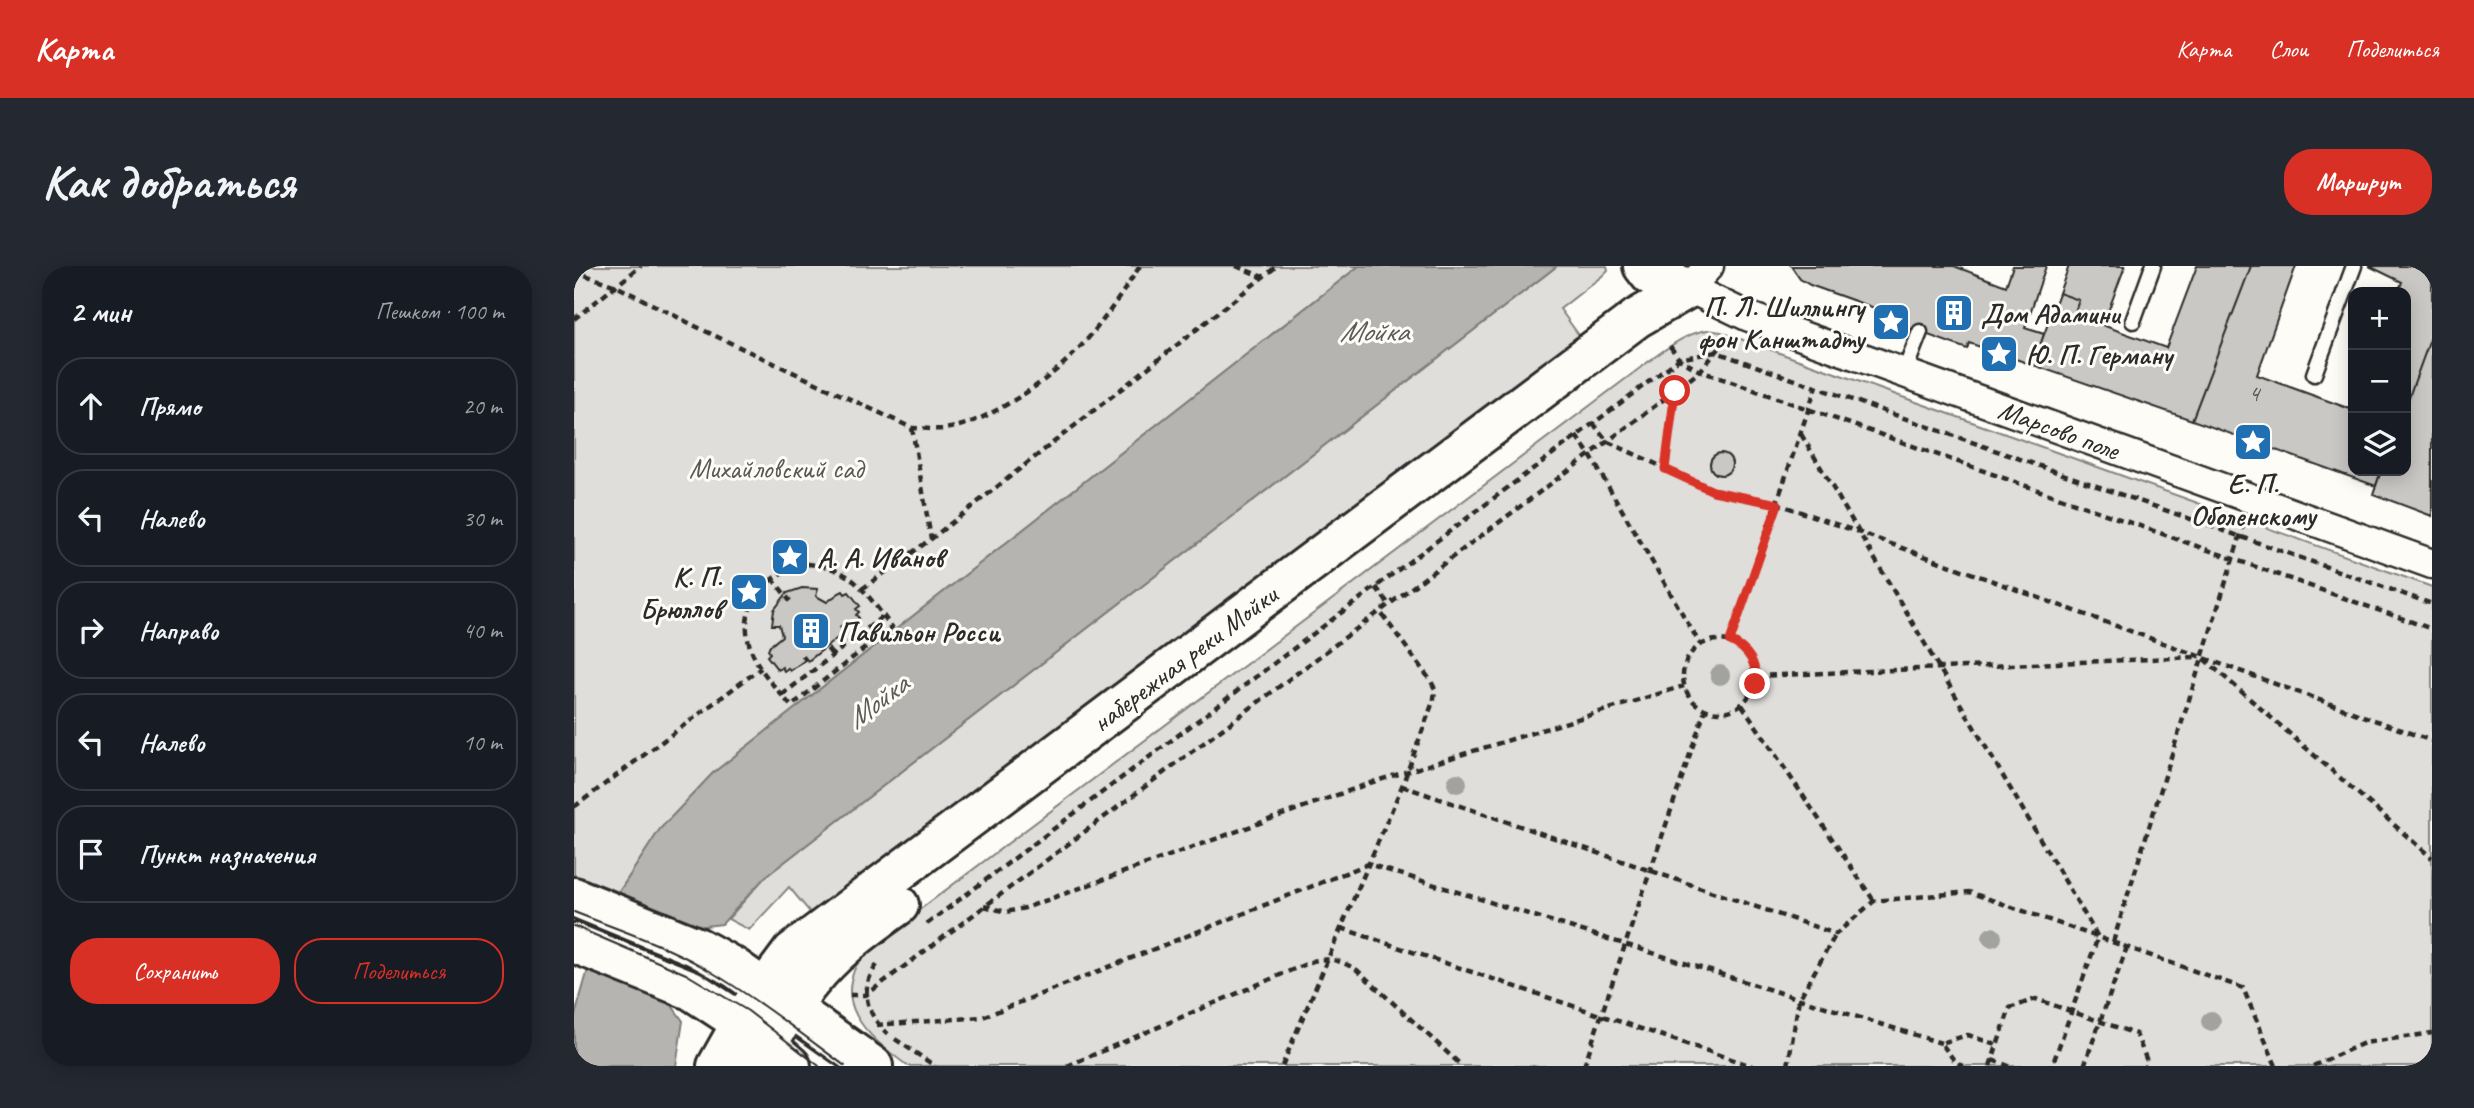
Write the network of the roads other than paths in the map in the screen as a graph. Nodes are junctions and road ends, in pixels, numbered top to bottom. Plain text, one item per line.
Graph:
1 (1643, 266) edge
2 (2153, 266) edge
3 (2354, 266) edge
4 (1693, 273) edge
5 (2133, 321) dead end
6 (1920, 332) dead end
7 (1904, 373) junction
8 (2314, 374) dead end
9 (2432, 564) edge
10 (574, 897) edge
11 (585, 947) edge
12 (778, 997) junction
13 (763, 1050) edge
14 (716, 1066) edge
15 (873, 1066) edge

1 - 4 main road
2 - 5 lane
3 - 8 lane
4 - 7 street, Марсово поле
4 - 12 main road, набережная реки Мойки
6 - 7 lane
7 - 9 street, Марсово поле
10 - 12 main road
11 - 13 main road
12 - 13 main road, набережная реки Мойки
12 - 15 main road
13 - 14 main road, набережная реки Мойки

